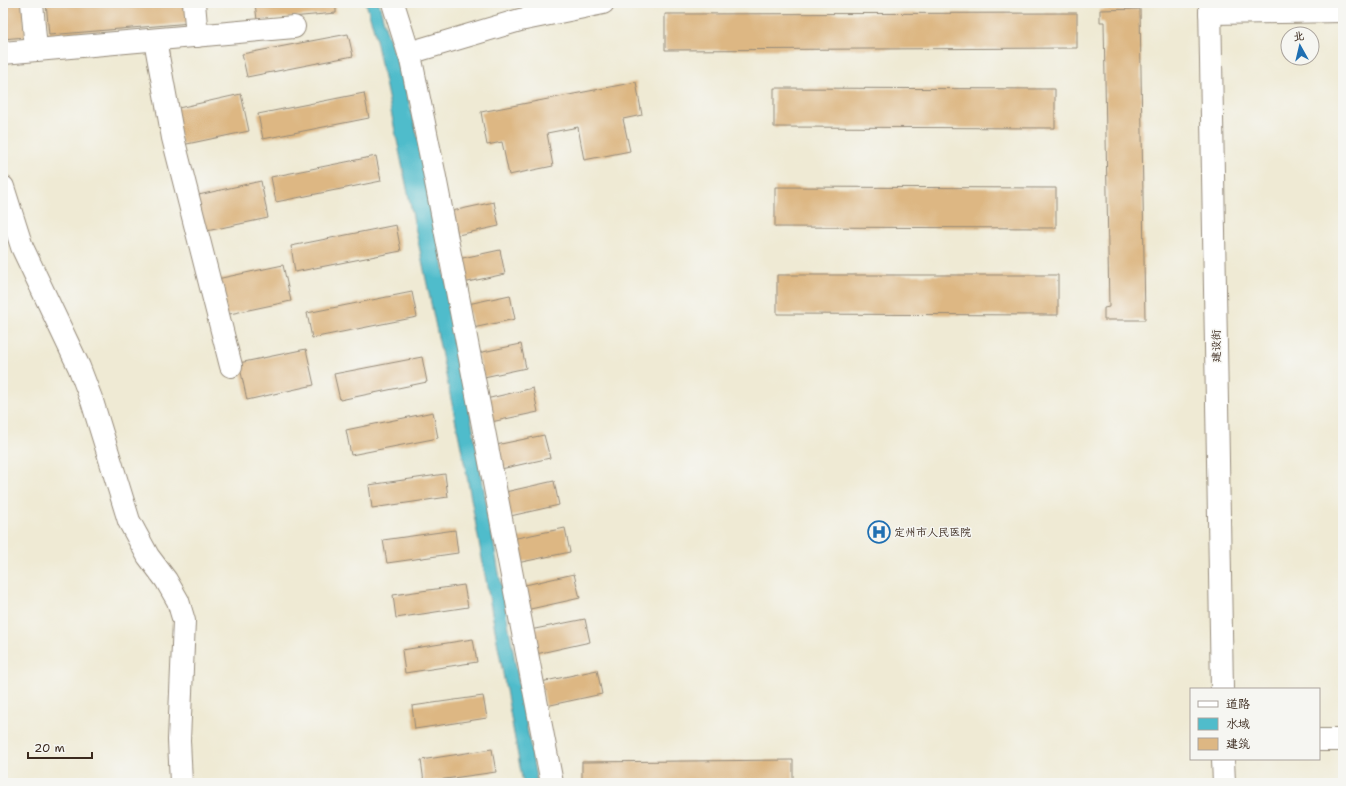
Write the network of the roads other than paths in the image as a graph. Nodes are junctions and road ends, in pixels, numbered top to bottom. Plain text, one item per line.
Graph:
1 (32, 3) edge
2 (194, 3) edge
3 (393, 3) edge
4 (603, 3) edge
5 (1210, 8) edge
6 (1343, 11) edge
7 (294, 27) dead end
8 (196, 36) junction
9 (155, 40) junction
10 (36, 50) junction
11 (3, 53) edge
12 (408, 53) junction
13 (3, 187) edge
14 (231, 366) dead end
15 (1222, 688) edge
16 (1320, 740) edge
17 (1343, 740) edge
18 (1223, 760) edge
19 (181, 783) edge
20 (552, 783) edge
21 (1224, 783) edge

1 - 10 street
2 - 8 street
3 - 12 street
4 - 12 street
5 - 6 street
5 - 15 street, 建设街
7 - 8 street
8 - 9 street
9 - 10 street
9 - 14 street
10 - 11 street
12 - 20 street
13 - 19 street
16 - 17 street
18 - 21 street

